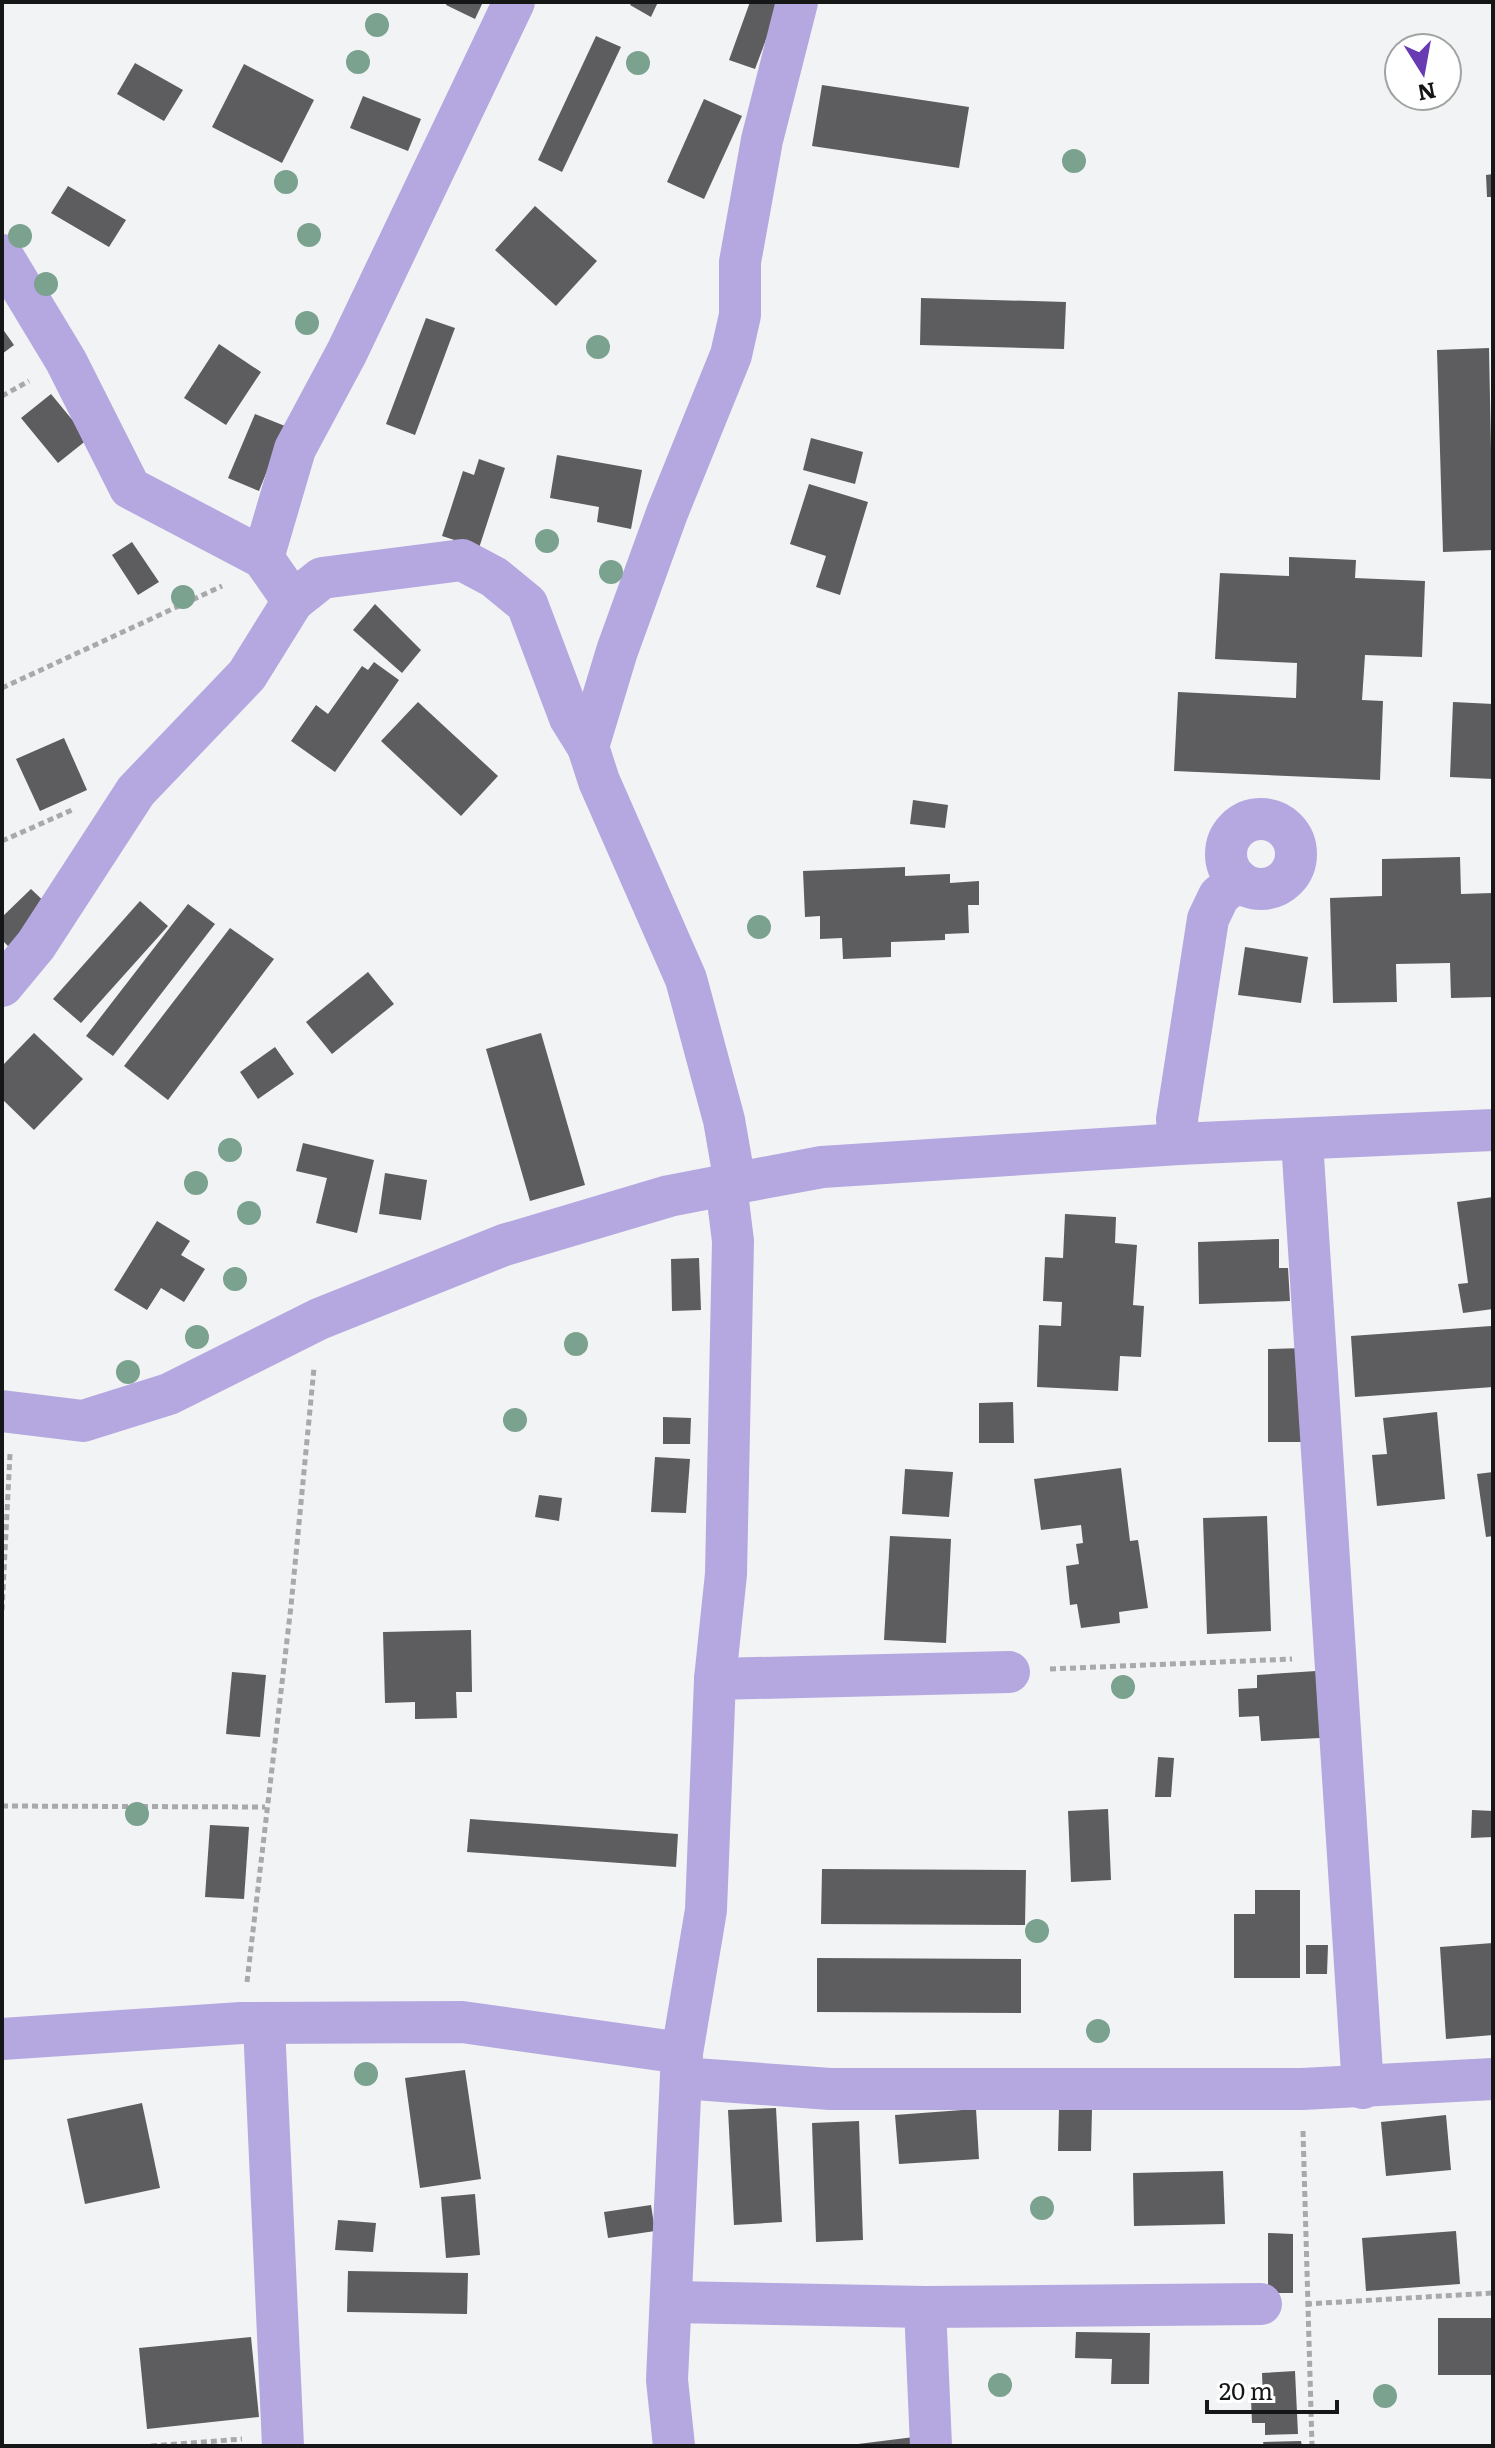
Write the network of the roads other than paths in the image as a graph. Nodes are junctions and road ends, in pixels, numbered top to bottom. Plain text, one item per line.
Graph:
1 (514, 2) edge
2 (797, 2) edge
3 (2, 255) edge
4 (263, 558) junction
5 (293, 601) junction
6 (588, 747) junction
7 (1238, 880) dead end
8 (2, 986) edge
9 (1493, 1130) edge
10 (1302, 1141) junction
11 (1179, 1144) junction
12 (731, 1184) junction
13 (7, 1412) edge
14 (1009, 1672) road end
15 (715, 1679) junction
16 (253, 2024) junction
17 (2, 2039) edge
18 (682, 2066) junction
19 (1493, 2079) edge
20 (1363, 2088) junction
21 (673, 2302) junction
22 (1261, 2304) road end
23 (925, 2307) junction
24 (283, 2441) edge
25 (674, 2446) edge
26 (931, 2446) edge

1 - 4 street
2 - 6 street
3 - 4 street
4 - 5 street
5 - 6 street
5 - 8 street
6 - 12 street
7 - 11 street
9 - 10 street
10 - 11 street
10 - 20 street
11 - 12 street
12 - 13 street
12 - 15 street
14 - 15 street
15 - 18 street
16 - 17 street
16 - 18 street
16 - 24 street
18 - 20 street
18 - 21 street
19 - 20 street
21 - 23 street
21 - 25 street
22 - 23 street
23 - 26 street

